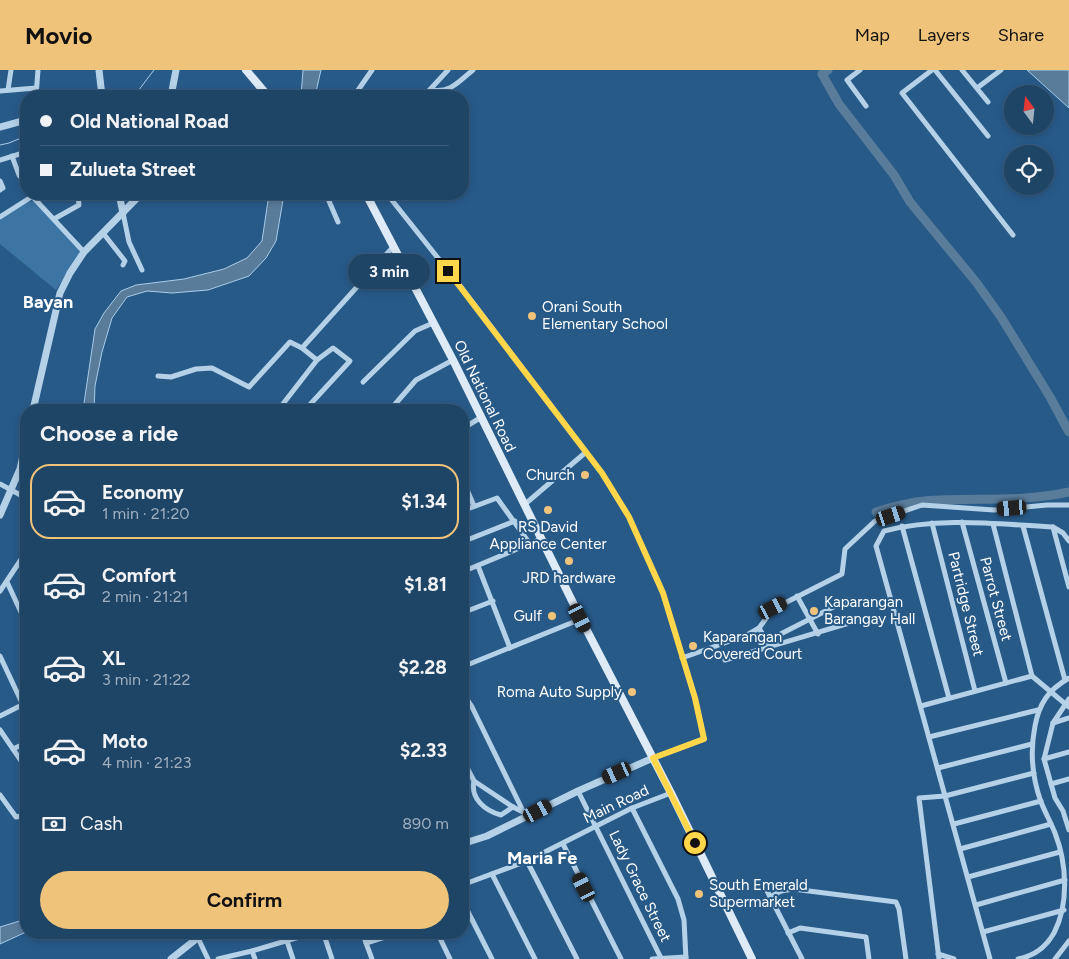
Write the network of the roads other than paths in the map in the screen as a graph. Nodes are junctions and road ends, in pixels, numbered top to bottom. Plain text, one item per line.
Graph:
1 (11, 70) edge
2 (38, 70) edge
3 (99, 70) edge
4 (176, 70) edge
5 (246, 70) edge
6 (372, 70) edge
7 (448, 70) edge
8 (473, 70) edge
9 (860, 70) edge
10 (933, 70) edge
11 (1001, 70) edge
12 (966, 71) edge
13 (36, 88) joint
14 (977, 88) junction
15 (8, 90) junction
16 (101, 90) edge
17 (172, 90) edge
18 (263, 90) edge
19 (358, 90) edge
20 (430, 90) joint
21 (0, 91) edge
22 (988, 102) dead end
23 (866, 106) dead end
24 (20, 121) edge
25 (0, 126) edge
26 (988, 136) dead end
27 (20, 154) edge
28 (12, 156) junction
29 (0, 160) edge
30 (19, 175) edge
31 (0, 181) edge
32 (0, 190) edge
33 (26, 200) edge
34 (40, 200) edge
35 (79, 200) edge
36 (120, 200) edge
37 (135, 200) edge
38 (329, 200) edge
39 (369, 200) edge
40 (392, 200) edge
41 (123, 213) junction
42 (0, 217) edge
43 (54, 218) junction
44 (338, 222) dead end
45 (103, 232) junction
46 (1013, 235) dead end
47 (393, 247) junction
48 (84, 252) junction
49 (123, 265) dead end
50 (142, 270) dead end
51 (433, 324) junction
52 (302, 348) junction
53 (317, 360) junction
54 (452, 360) junction
55 (158, 376) dead end
56 (363, 382) dead end
57 (35, 404) edge
58 (283, 404) edge
59 (310, 404) edge
60 (395, 404) edge
61 (480, 418) junction
62 (469, 425) edge
63 (586, 452) junction
64 (20, 468) edge
65 (0, 484) edge
66 (11, 490) junction
67 (469, 494) edge
68 (20, 495) edge
69 (524, 505) junction
70 (1069, 505) edge
71 (474, 506) junction
72 (469, 508) edge
73 (0, 515) edge
74 (515, 521) junction
75 (962, 522) junction
76 (932, 523) junction
77 (993, 524) junction
78 (902, 526) junction
79 (1023, 526) junction
80 (1053, 527) junction
81 (469, 539) edge
82 (541, 539) junction
83 (1069, 541) edge
84 (530, 544) junction
85 (20, 561) edge
86 (478, 566) junction
87 (469, 569) edge
88 (6, 582) junction
89 (1069, 587) edge
90 (0, 591) edge
91 (797, 596) junction
92 (847, 600) dead end
93 (492, 601) junction
94 (469, 610) edge
95 (20, 611) edge
96 (580, 618) junction
97 (811, 619) junction
98 (856, 621) dead end
99 (759, 628) junction
100 (818, 634) junction
101 (767, 641) junction
102 (771, 647) junction
103 (510, 648) junction
104 (0, 656) edge
105 (682, 658) junction
106 (725, 660) dead end
107 (469, 664) edge
108 (1032, 676) junction
109 (1067, 679) edge
110 (1006, 683) junction
111 (975, 691) junction
112 (1050, 692) junction
113 (20, 694) edge
114 (948, 698) junction
115 (469, 702) edge
116 (1068, 703) edge
117 (20, 706) edge
118 (921, 706) junction
119 (1038, 710) junction
120 (0, 716) edge
121 (1069, 718) edge
122 (1053, 723) junction
123 (0, 730) edge
124 (929, 737) junction
125 (1032, 744) junction
126 (20, 746) edge
127 (14, 749) junction
128 (1069, 752) edge
129 (20, 758) edge
130 (653, 758) junction
131 (1044, 759) junction
132 (938, 768) junction
133 (469, 771) edge
134 (1034, 773) junction
135 (1069, 779) edge
136 (474, 780) junction
137 (1050, 784) junction
138 (578, 791) junction
139 (671, 793) junction
140 (0, 795) edge
141 (945, 796) junction
142 (1041, 801) junction
143 (512, 807) junction
144 (632, 808) junction
145 (1066, 810) edge
146 (525, 814) junction
147 (20, 816) edge
148 (954, 824) junction
149 (1051, 824) junction
150 (596, 826) junction
151 (1069, 830) edge
152 (469, 842) edge
153 (563, 844) junction
154 (960, 849) junction
155 (1060, 852) junction
156 (527, 861) junction
157 (1066, 870) edge
158 (492, 874) junction
159 (968, 877) junction
160 (1065, 880) junction
161 (469, 882) edge
162 (763, 883) dead end
163 (770, 897) junction
164 (976, 905) junction
165 (1064, 910) junction
166 (469, 914) edge
167 (788, 932) junction
168 (983, 932) junction
169 (197, 939) edge
170 (198, 939) edge
171 (293, 939) edge
172 (325, 939) edge
173 (365, 939) edge
174 (379, 939) edge
175 (440, 939) edge
176 (1069, 940) edge
177 (287, 941) junction
178 (366, 943) junction
179 (252, 951) junction
180 (939, 956) edge
181 (661, 958) junction
182 (686, 958) edge
183 (171, 959) edge
184 (208, 959) edge
185 (218, 959) edge
186 (255, 959) edge
187 (294, 959) edge
188 (332, 959) edge
189 (372, 959) edge
190 (450, 959) edge
191 (492, 959) edge
192 (535, 959) edge
193 (577, 959) edge
194 (621, 959) edge
195 (652, 959) edge
196 (752, 959) edge
197 (802, 959) edge
198 (869, 959) edge
199 (906, 959) edge
200 (954, 959) edge
201 (990, 959) edge
202 (1018, 959) edge
203 (1055, 959) edge

1 - 15 street
2 - 13 street
3 - 16 street
4 - 17 street
5 - 18 main road
6 - 19 street
7 - 20 street
8 - 20 street
9 - 23 street
10 - 26 street
10 - 46 street
11 - 14 street
12 - 14 street
13 - 15 street
14 - 22 street
15 - 21 street
24 - 25 street
27 - 28 street
28 - 29 street
28 - 30 street
31 - 32 street
33 - 42 street
34 - 43 street
35 - 43 street
36 - 41 street
37 - 41 street
38 - 44 street
39 - 47 main road, Old National Road
40 - 63 street
41 - 45 street
41 - 50 street
43 - 48 street
45 - 48 street
45 - 49 street
47 - 51 main road, Old National Road
47 - 52 street
48 - 57 street
51 - 54 main road, Old National Road
51 - 56 street
52 - 53 street
52 - 55 street
53 - 58 street
53 - 59 street
54 - 60 street
54 - 61 main road, Old National Road
61 - 62 street
61 - 69 main road, Old National Road
63 - 69 street
63 - 105 street
64 - 66 street
65 - 66 street
66 - 68 street
66 - 73 street
67 - 71 street
69 - 82 main road, Old National Road
70 - 91 street
71 - 72 street
71 - 74 street
74 - 81 street
74 - 84 street
75 - 76 street
75 - 77 street
75 - 110 street, Parrot Street
76 - 78 street
76 - 111 street, Partridge Street
77 - 79 street
77 - 108 street
78 - 114 street
78 - 118 street
79 - 80 street
79 - 109 street
80 - 83 street
80 - 89 street
82 - 84 street
82 - 96 main road, Old National Road
84 - 86 street
85 - 88 street
86 - 87 street
86 - 93 street
88 - 90 street
88 - 95 street
91 - 97 street
91 - 99 street
92 - 97 street
93 - 94 street
93 - 103 street
96 - 103 street
96 - 130 main road, Old National Road
97 - 100 street
97 - 101 street
98 - 100 street
99 - 101 street
99 - 105 street
100 - 102 street
101 - 102 street
102 - 106 street
103 - 107 street
104 - 113 street
105 - 130 street
108 - 110 street
108 - 112 street
109 - 112 street
110 - 111 street
111 - 114 street
112 - 116 street
112 - 119 street
114 - 118 street
115 - 146 street
116 - 122 street
117 - 120 street
118 - 124 street
119 - 124 street
119 - 125 street
121 - 122 street
122 - 131 street
123 - 127 street
124 - 132 street
125 - 132 street
125 - 134 street
126 - 127 street
127 - 129 street
128 - 131 street
130 - 138 street
130 - 139 main road, Old National Road
131 - 137 street
132 - 141 street
133 - 136 street
134 - 141 street
134 - 142 street
135 - 137 street
136 - 143 street
136 - 143 street
137 - 145 street
138 - 146 street
138 - 150 street, Lady Grace Street
139 - 144 street, Main Road
139 - 196 main road, Old National Road
140 - 147 street
141 - 148 street
141 - 180 street
142 - 148 street
142 - 149 street
143 - 146 street
144 - 150 street, Main Road
144 - 182 street
145 - 151 street
146 - 152 street
148 - 154 street
149 - 154 street
149 - 155 street
150 - 153 street, Main Road
150 - 181 street, Lady Grace Street
153 - 156 street, Main Road
153 - 194 street
154 - 159 street
155 - 157 street
155 - 159 street
156 - 158 street, Main Road
156 - 193 street
157 - 160 street
158 - 161 street, Main Road
158 - 192 street
159 - 164 street
160 - 164 street
160 - 165 street
162 - 163 street
163 - 167 street
163 - 199 street
164 - 168 street
165 - 168 street
165 - 202 street
166 - 191 street
167 - 197 street
167 - 198 street
168 - 201 street
169 - 183 street
170 - 184 street
171 - 177 street
172 - 188 street
173 - 178 street
174 - 178 street
175 - 190 street
176 - 203 street
177 - 179 street
177 - 187 street
178 - 189 street
179 - 185 street
179 - 186 street
180 - 200 street
181 - 182 street
181 - 195 street

